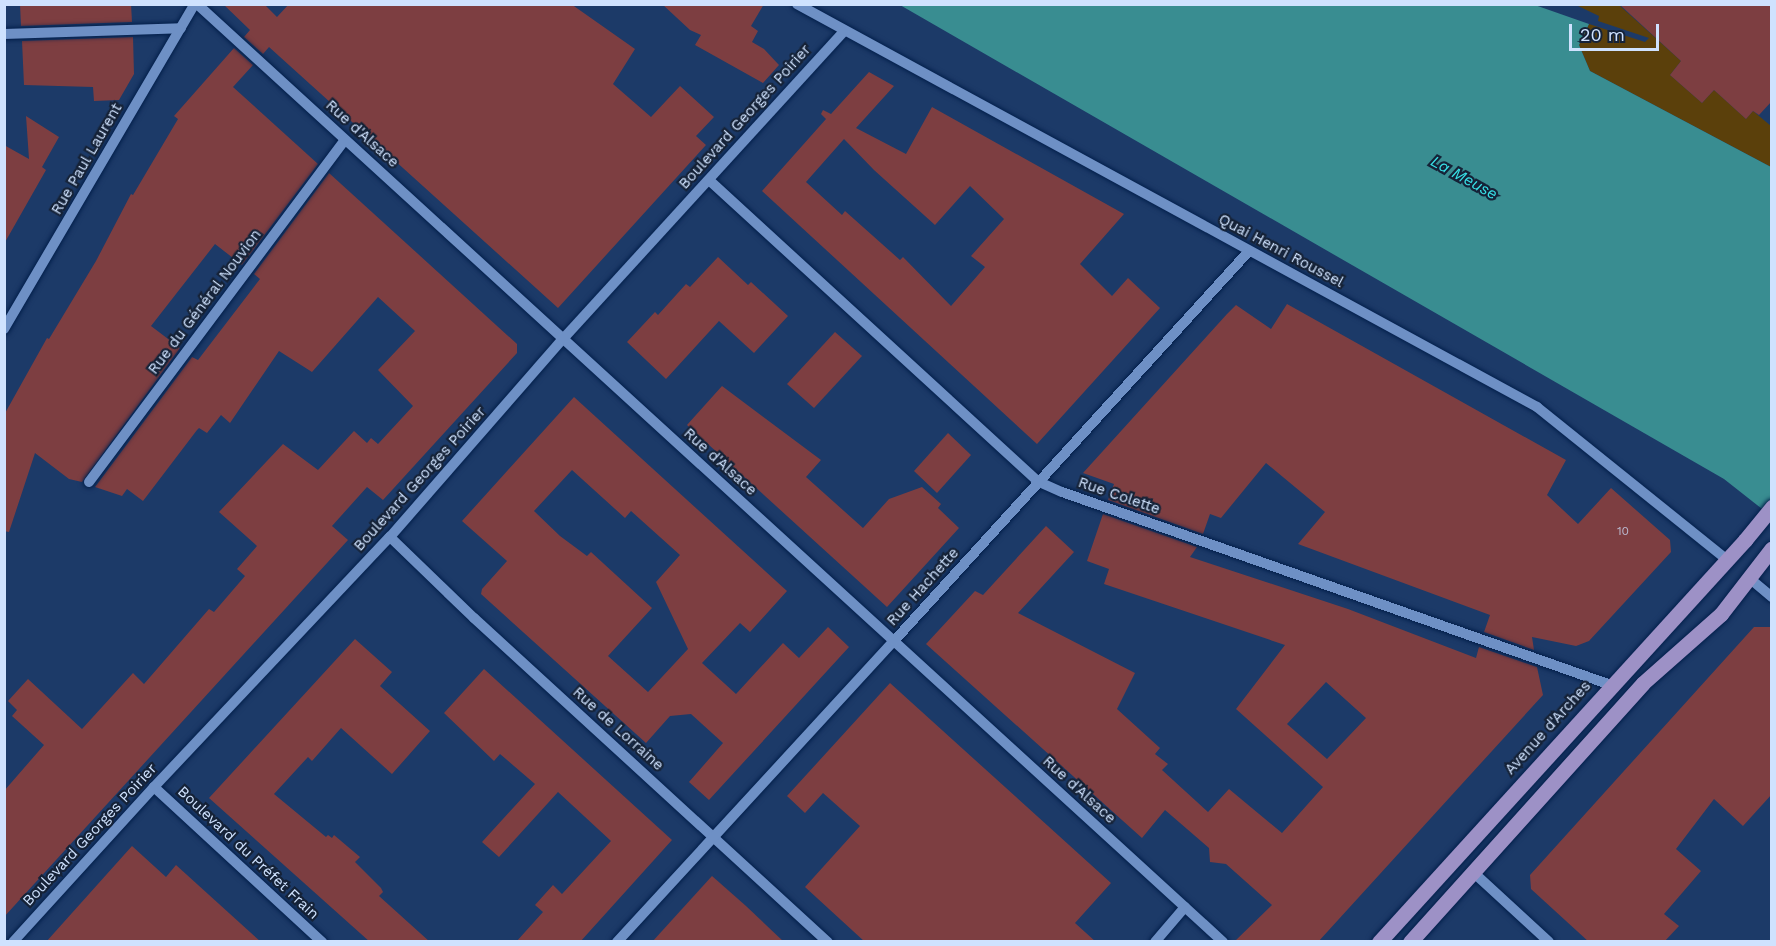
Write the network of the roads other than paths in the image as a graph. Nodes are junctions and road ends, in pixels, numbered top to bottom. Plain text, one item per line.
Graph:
1 (196, 4) edge
2 (797, 4) edge
3 (181, 28) junction
4 (844, 31) junction
5 (4, 34) edge
6 (345, 140) junction
7 (709, 180) junction
8 (1248, 251) junction
9 (4, 329) edge
10 (563, 339) junction
11 (1037, 481) junction
12 (89, 482) dead end
13 (1772, 507) edge
14 (390, 537) junction
15 (1769, 551) edge
16 (1726, 559) junction
17 (1748, 577) junction
18 (1772, 597) edge
19 (894, 641) junction
20 (1611, 685) junction
21 (154, 787) junction
22 (715, 836) junction
23 (1473, 872) junction
24 (1185, 907) junction
25 (13, 942) edge
26 (322, 942) edge
27 (617, 942) edge
28 (828, 942) edge
29 (1155, 942) edge
30 (1223, 942) edge
31 (1379, 942) edge
32 (1410, 942) edge
33 (1549, 942) edge

1 - 3 street, Rue Paul Laurent
1 - 6 street, Rue d'Alsace
2 - 4 street, Quai Henri Roussel
3 - 5 street
3 - 9 street, Rue Paul Laurent
4 - 7 street, Boulevard Georges Poirier
4 - 8 street, Quai Henri Roussel
6 - 10 street, Rue d'Alsace
6 - 12 street, Rue du Général Nouvion
7 - 10 street, Boulevard Georges Poirier
7 - 11 street, Rue Colette
8 - 11 street, Rue Hachette
8 - 16 street, Quai Henri Roussel
10 - 14 street, Boulevard Georges Poirier
10 - 19 street, Rue d'Alsace
11 - 19 street, Rue Hachette
11 - 20 street, Rue Colette
13 - 16 main road, Avenue d'Arches
14 - 21 street, Boulevard Georges Poirier
14 - 22 street, Rue de Lorraine
15 - 17 main road
16 - 20 main road, Avenue d'Arches
17 - 18 street
17 - 23 main road
19 - 22 street, Rue Hachette
19 - 24 street, Rue d'Alsace
20 - 31 main road, Avenue d'Arches
21 - 25 street, Boulevard Georges Poirier
21 - 26 street, Boulevard du Préfet Frain
22 - 27 street, Rue Hachette
22 - 28 street, Rue de Lorraine
23 - 32 main road
23 - 33 street
24 - 29 street
24 - 30 street, Rue d'Alsace

